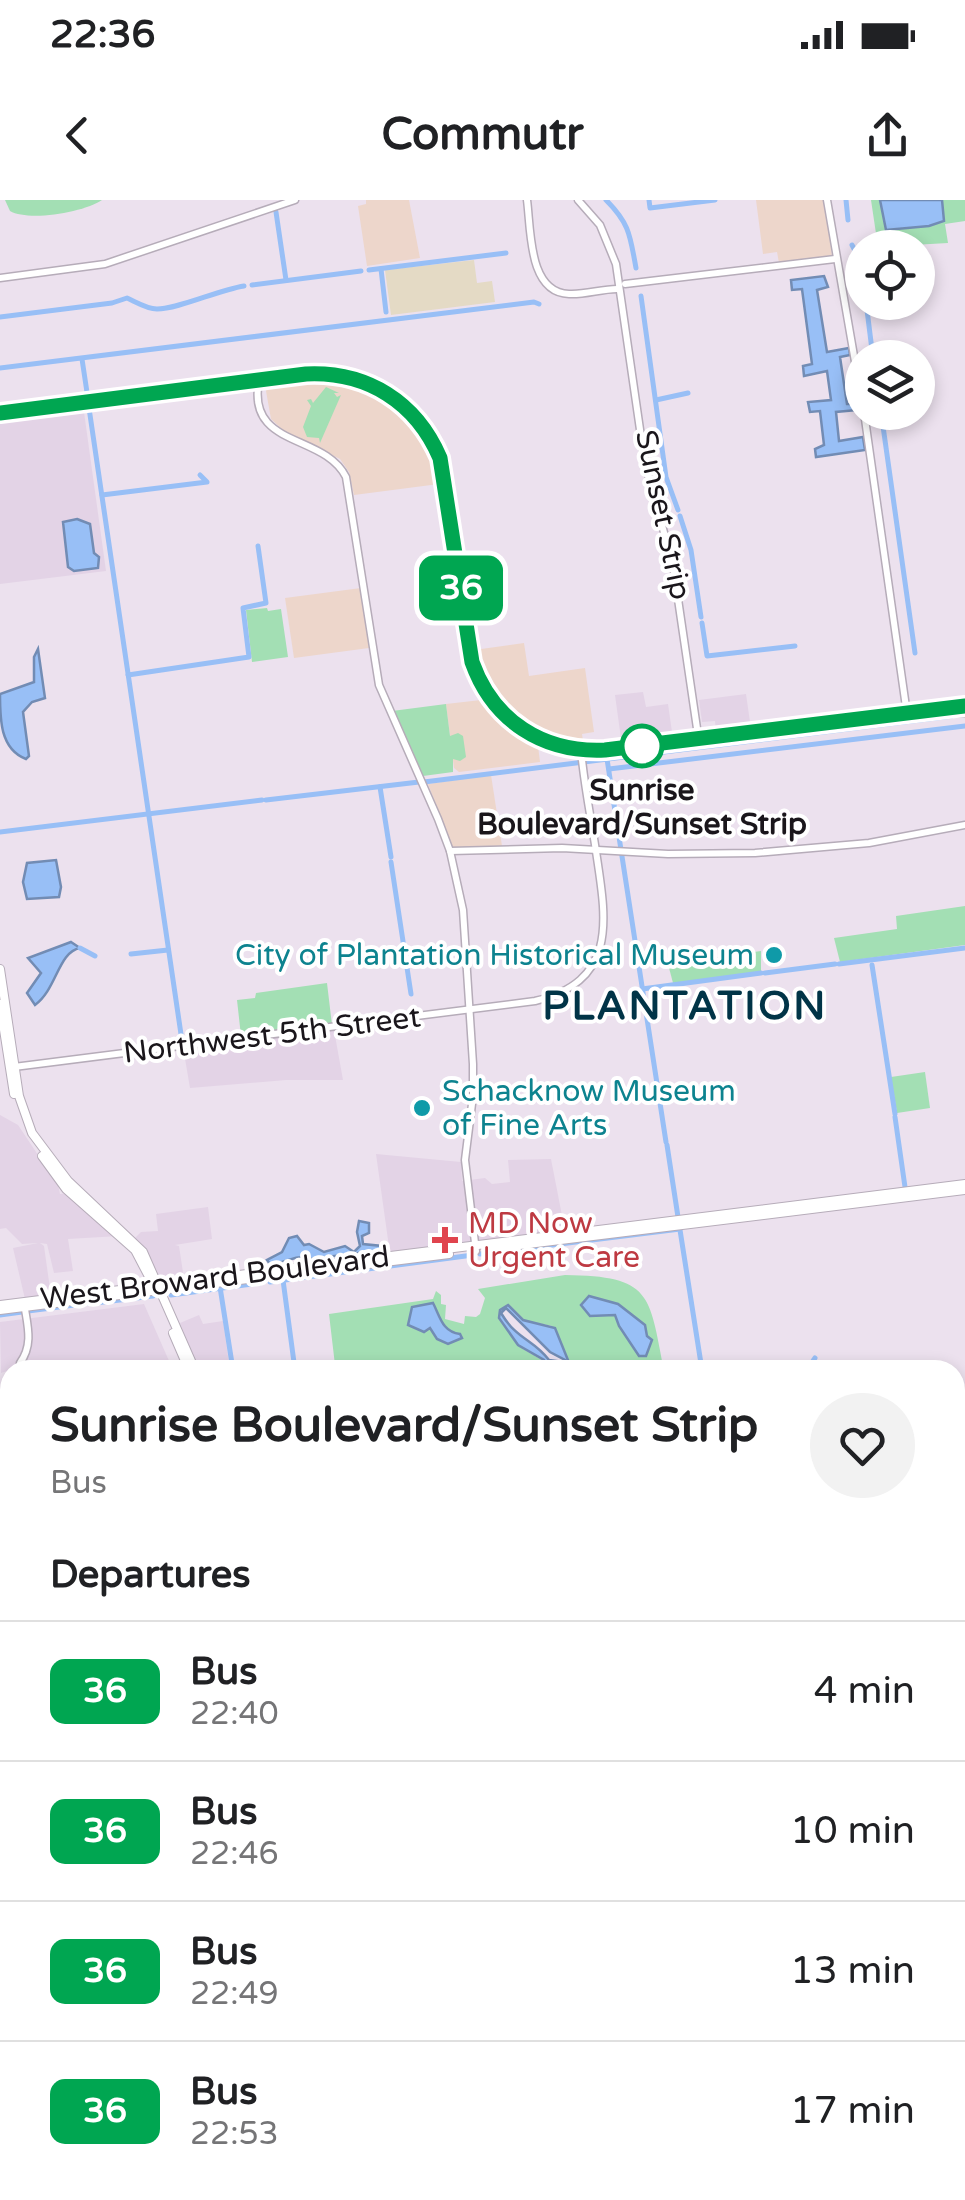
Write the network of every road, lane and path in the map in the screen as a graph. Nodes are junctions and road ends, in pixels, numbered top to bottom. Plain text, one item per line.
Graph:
1 (292, 200) edge
2 (528, 200) edge
3 (580, 200) edge
4 (828, 200) edge
5 (835, 260) junction
6 (0, 277) edge
7 (622, 287) junction
8 (852, 334) junction
9 (853, 340) edge
10 (260, 383) junction
11 (390, 398) junction
12 (0, 415) edge
13 (867, 430) edge
14 (420, 431) junction
15 (439, 456) junction
16 (453, 547) junction
17 (490, 702) junction
18 (965, 709) edge
19 (907, 714) junction
20 (852, 719) junction
21 (838, 725) junction
22 (795, 728) junction
23 (700, 740) junction
24 (542, 745) junction
25 (560, 746) junction
26 (582, 757) junction
27 (965, 825) edge
28 (596, 850) junction
29 (450, 852) junction
30 (0, 969) edge
31 (2, 1000) edge
32 (470, 1009) junction
33 (13, 1068) junction
34 (965, 1187) edge
35 (923, 1189) junction
36 (910, 1197) junction
37 (803, 1204) junction
38 (795, 1212) junction
39 (720, 1218) junction
40 (111, 1224) junction
41 (658, 1225) junction
42 (526, 1239) junction
43 (476, 1248) junction
44 (503, 1248) junction
45 (411, 1254) junction
46 (380, 1263) junction
47 (303, 1270) junction
48 (158, 1289) junction
49 (24, 1304) junction
50 (0, 1308) edge
51 (24, 1360) edge
52 (188, 1360) edge
53 (189, 1360) edge

1 - 6 street
2 - 7 street
3 - 7 street, Sunset Strip
4 - 5 street
4 - 8 street
5 - 7 street
5 - 8 street
7 - 23 street, Sunset Strip
8 - 9 street
10 - 11 highway
10 - 12 highway
10 - 29 street
11 - 14 highway
11 - 15 highway
13 - 19 street
14 - 15 highway
14 - 16 highway
15 - 16 highway
16 - 17 highway
17 - 24 highway
17 - 25 highway
18 - 19 highway
18 - 19 highway
19 - 20 highway
19 - 21 highway
20 - 21 highway
20 - 22 highway
21 - 22 highway
22 - 23 highway
22 - 23 highway
23 - 26 highway
24 - 25 highway
24 - 26 highway
25 - 26 highway
26 - 28 street
27 - 28 street
28 - 29 street
28 - 32 street, Northwest 5th Street
29 - 32 street
30 - 31 main road
31 - 33 main road
32 - 33 street, Northwest 5th Street
32 - 43 street
33 - 40 main road
33 - 40 main road
34 - 35 main road, West Broward Boulevard
34 - 36 main road, West Broward Boulevard
35 - 36 main road
35 - 37 main road, West Broward Boulevard
36 - 38 main road, West Broward Boulevard
37 - 38 main road
37 - 39 main road, West Broward Boulevard
38 - 39 main road, West Broward Boulevard
39 - 41 main road, West Broward Boulevard
39 - 41 main road, West Broward Boulevard
40 - 48 main road
41 - 42 main road, West Broward Boulevard
41 - 44 main road, West Broward Boulevard
42 - 43 main road, West Broward Boulevard
42 - 44 main road
43 - 44 main road, West Broward Boulevard
43 - 45 main road, West Broward Boulevard
43 - 46 main road, West Broward Boulevard
45 - 46 main road
45 - 47 main road, West Broward Boulevard
46 - 47 main road, West Broward Boulevard
47 - 48 main road, West Broward Boulevard
48 - 49 main road, West Broward Boulevard
48 - 52 main road
48 - 53 main road
49 - 50 main road, West Broward Boulevard
49 - 51 street

